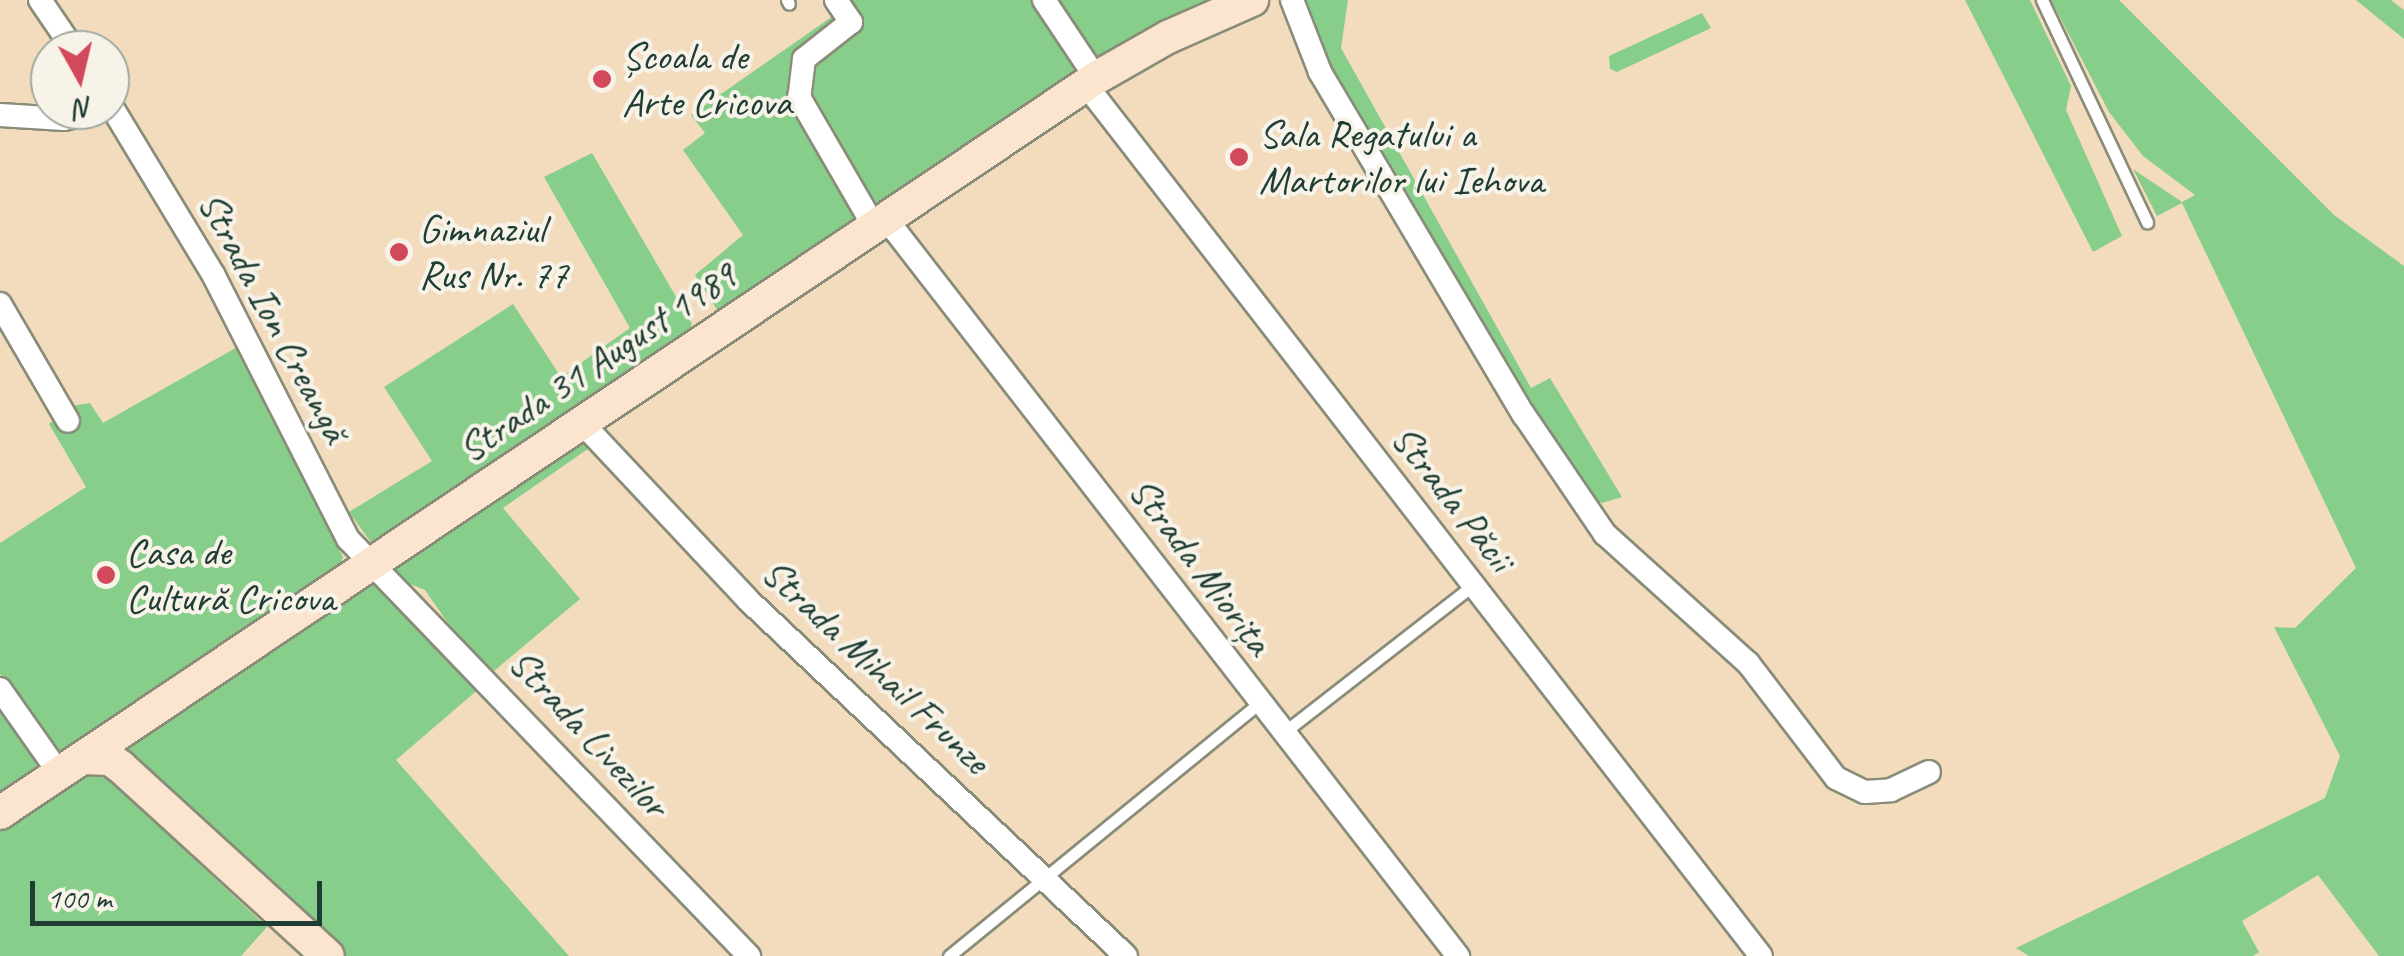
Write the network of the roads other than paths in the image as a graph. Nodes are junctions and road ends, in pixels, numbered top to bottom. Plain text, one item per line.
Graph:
1 (40, 0) edge
2 (836, 0) edge
3 (1044, 0) edge
4 (1252, 0) edge
5 (1292, 0) edge
6 (2042, 0) edge
7 (60, 30) edge
8 (1091, 82) junction
9 (0, 115) edge
10 (30, 117) edge
11 (125, 130) edge
12 (2146, 222) dead end
13 (881, 224) junction
14 (0, 304) edge
15 (68, 420) dead end
16 (582, 423) junction
17 (375, 562) junction
18 (1473, 585) junction
19 (0, 689) edge
20 (1259, 703) junction
21 (1283, 734) junction
22 (70, 766) junction
23 (1929, 772) dead end
24 (0, 813) edge
25 (1049, 878) junction
26 (328, 956) edge
27 (749, 956) edge
28 (949, 956) edge
29 (1126, 956) edge
30 (1458, 956) edge
31 (1761, 956) edge

1 - 7 street
2 - 13 street, Strada Miorița
3 - 8 street, Strada Păcii
4 - 8 street, Strada 31 August 1989
5 - 23 street
6 - 12 lane
8 - 13 street, Strada 31 August 1989
8 - 18 street, Strada Păcii
9 - 10 street
11 - 17 street, Strada Ion Creangă
13 - 16 street, Strada 31 August 1989
13 - 20 street, Strada Miorița
14 - 15 street
16 - 17 street, Strada 31 August 1989
16 - 25 street, Strada Mihail Frunze
17 - 22 street, Strada 31 August 1989
17 - 27 street, Strada Livezilor
18 - 21 lane
18 - 31 street, Strada Păcii
19 - 22 street
20 - 21 street, Strada Miorița
20 - 25 lane
21 - 30 street, Strada Miorița
22 - 24 street, Strada 31 August 1989
22 - 26 street
25 - 28 lane
25 - 29 street, Strada Mihail Frunze

